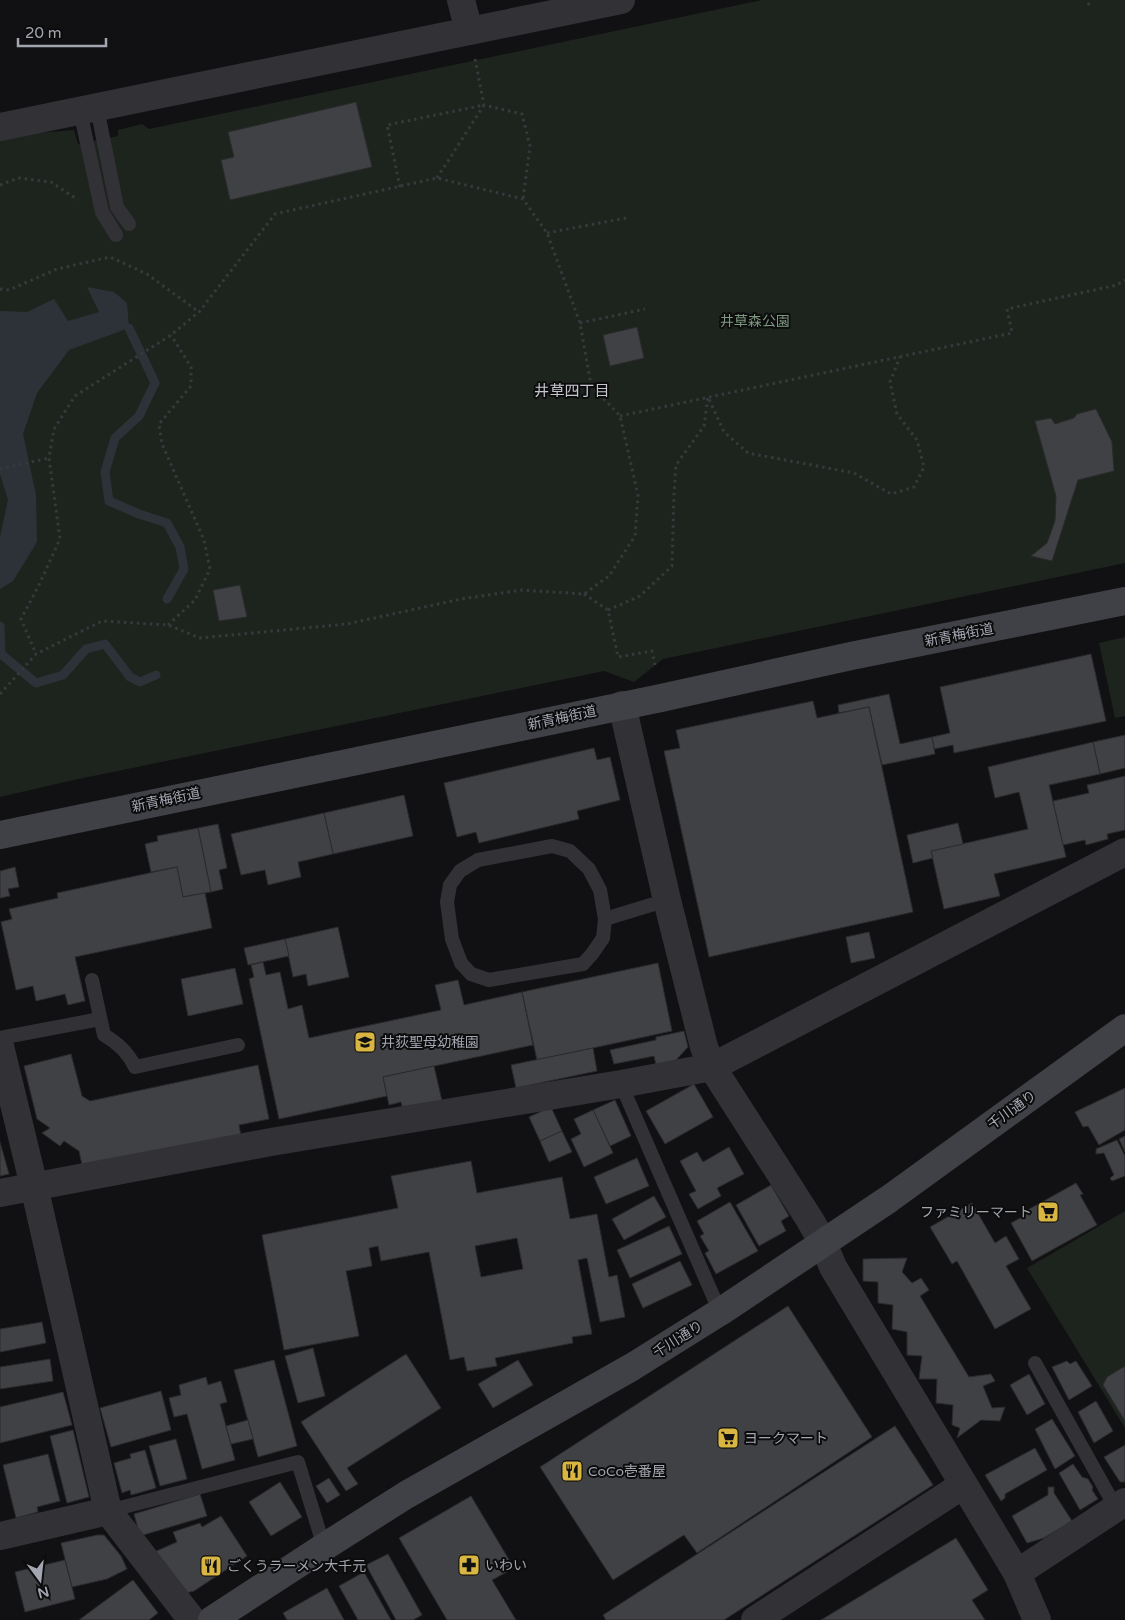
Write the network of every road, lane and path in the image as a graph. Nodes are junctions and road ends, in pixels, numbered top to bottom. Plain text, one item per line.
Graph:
1 (461, 0) edge
2 (621, 0) edge
3 (1091, 0) edge
4 (1088, 5) dead end
5 (469, 31) junction
6 (484, 105) junction
7 (88, 110) junction
8 (0, 127) edge
9 (438, 178) junction
10 (0, 185) edge
11 (400, 187) junction
12 (523, 199) junction
13 (82, 208) dead end
14 (626, 218) dead end
15 (128, 224) dead end
16 (546, 233) junction
17 (116, 235) dead end
18 (106, 249) dead end
19 (110, 257) junction
20 (1125, 280) edge
21 (0, 289) edge
22 (644, 309) dead end
23 (199, 312) junction
24 (580, 323) junction
25 (171, 335) junction
26 (900, 357) junction
27 (708, 397) junction
28 (620, 416) junction
29 (49, 458) junction
30 (0, 470) edge
31 (584, 594) junction
32 (1125, 601) edge
33 (608, 610) junction
34 (168, 625) junction
35 (36, 654) junction
36 (655, 665) dead end
37 (0, 694) edge
38 (622, 705) junction
39 (0, 835) edge
40 (1125, 852) edge
41 (667, 900) junction
42 (604, 919) junction
43 (92, 980) dead end
44 (100, 1019) junction
45 (1124, 1033) edge
46 (0, 1038) edge
47 (238, 1045) dead end
48 (0, 1046) edge
49 (712, 1067) junction
50 (621, 1084) junction
51 (34, 1186) junction
52 (0, 1194) edge
53 (823, 1243) junction
54 (720, 1312) junction
55 (1035, 1363) dead end
56 (963, 1485) junction
57 (1120, 1505) edge
58 (108, 1511) junction
59 (0, 1536) edge
60 (324, 1547) junction
61 (1017, 1573) junction
62 (228, 1616) edge
63 (192, 1620) edge
64 (755, 1620) edge
65 (1036, 1620) edge

1 - 5 street
2 - 5 street
3 - 4 path
5 - 6 path
5 - 7 street
6 - 9 path
6 - 11 path
6 - 12 path
7 - 8 street
7 - 15 lane
7 - 17 lane
9 - 11 path
9 - 12 path
10 - 13 path
11 - 23 path
12 - 16 path
14 - 16 path
16 - 24 path
18 - 19 path
19 - 21 path
19 - 23 path
20 - 26 path
22 - 24 path
23 - 25 path
24 - 28 path
25 - 29 path
25 - 34 path
26 - 27 path
26 - 27 path
27 - 28 path
27 - 33 path
28 - 31 path
29 - 30 path
29 - 35 path
31 - 33 path
31 - 34 path
32 - 38 main road, 新青梅街道
33 - 36 path
34 - 35 path
35 - 37 path
38 - 39 main road, 新青梅街道
38 - 41 street
40 - 49 street
41 - 42 lane
41 - 49 street
42 - 42 lane
43 - 44 lane
44 - 46 lane
44 - 47 lane
45 - 53 main road, 千川通り
48 - 51 street
49 - 50 street
49 - 53 street
50 - 51 street
50 - 54 lane
51 - 52 street
51 - 58 street
53 - 54 main road, 千川通り
53 - 56 street
54 - 60 main road, 千川通り
55 - 57 lane
56 - 61 street
56 - 64 street
57 - 61 street
58 - 59 street
58 - 60 lane
58 - 63 street
60 - 62 main road, 千川通り
61 - 65 street

